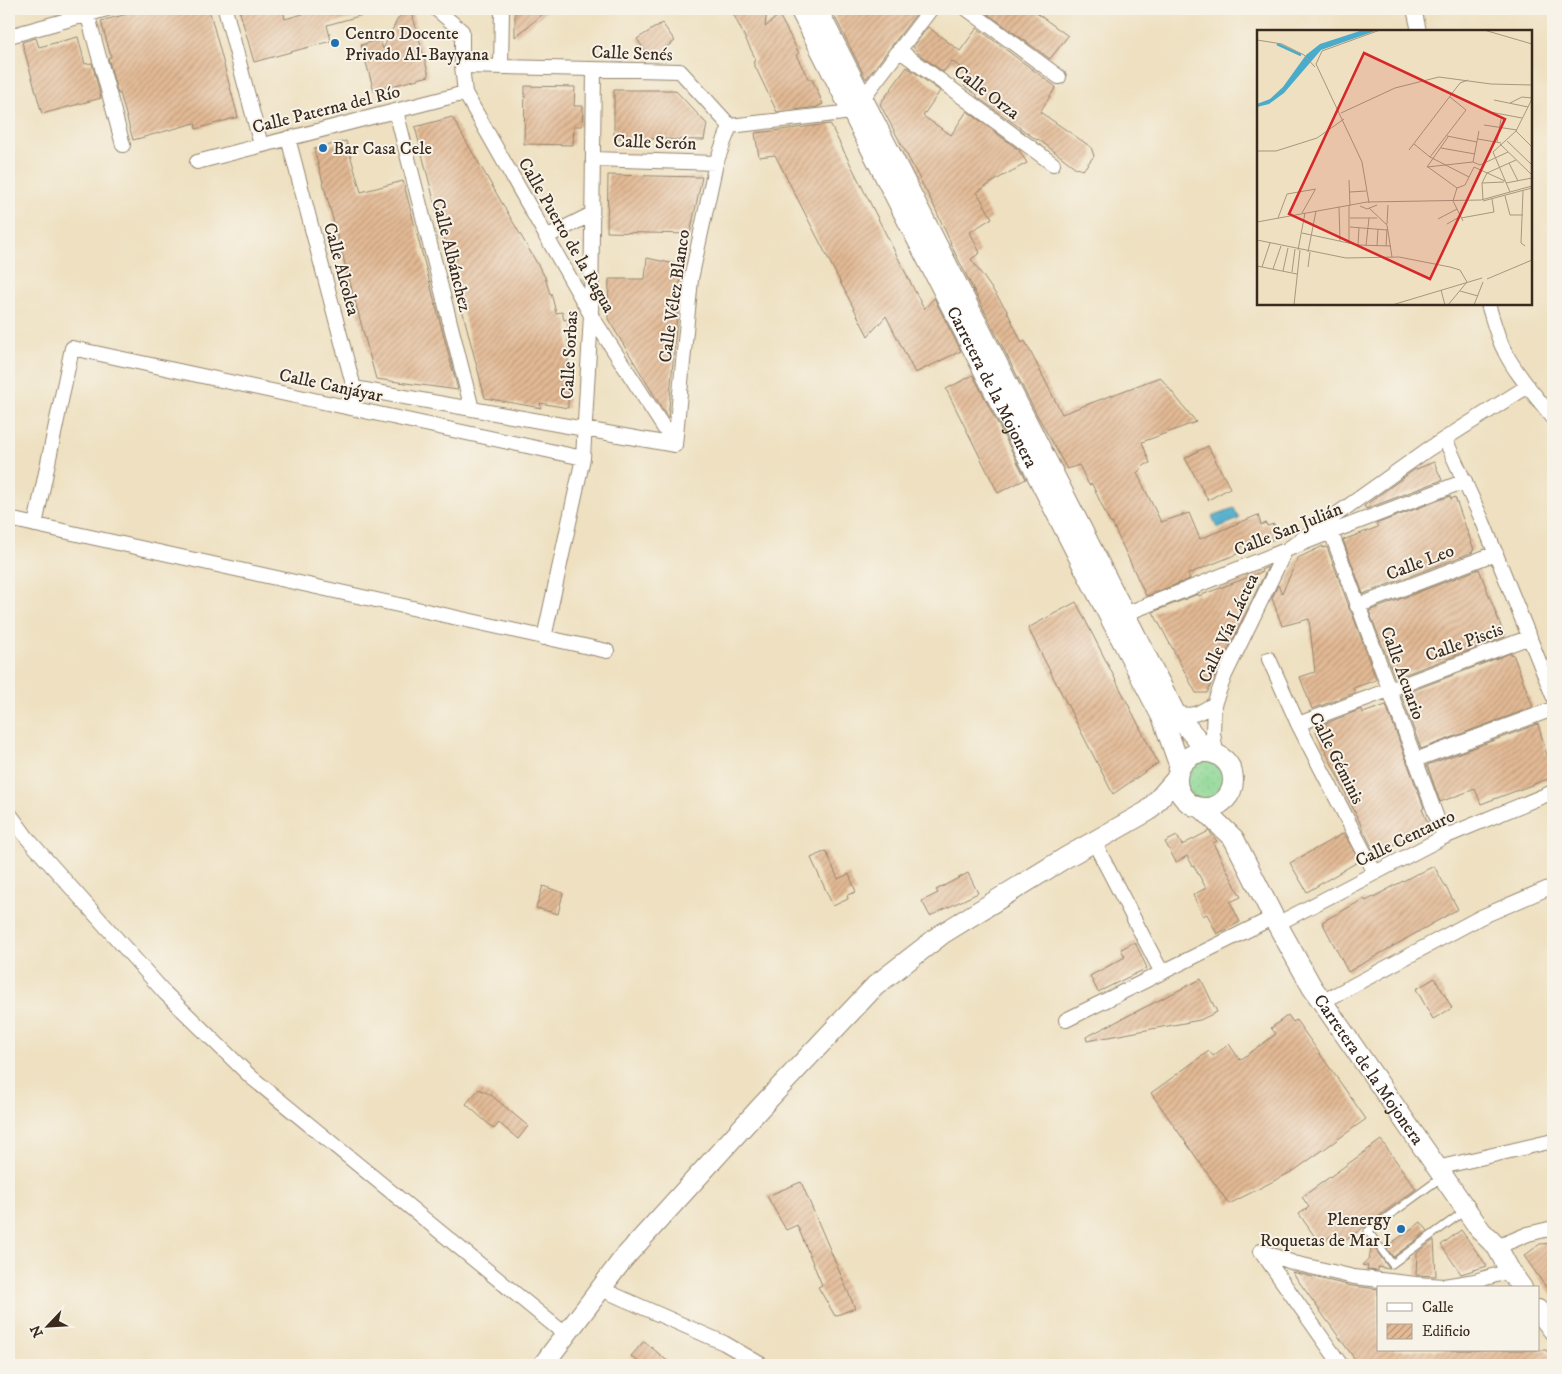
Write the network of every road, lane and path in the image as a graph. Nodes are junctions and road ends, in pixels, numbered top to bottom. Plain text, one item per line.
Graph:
1 (107, 9) edge
2 (225, 9) edge
3 (436, 9) edge
4 (502, 9) edge
5 (800, 9) edge
6 (817, 9) edge
7 (931, 9) edge
8 (967, 9) edge
9 (1414, 9) edge
10 (87, 11) edge
11 (1419, 30) edge
12 (13, 35) dead end
13 (899, 50) junction
14 (462, 66) junction
15 (501, 68) junction
16 (594, 70) junction
17 (1059, 77) dead end
18 (465, 93) junction
19 (857, 105) junction
20 (396, 110) junction
21 (730, 126) junction
22 (288, 138) junction
23 (123, 145) dead end
24 (261, 145) junction
25 (593, 159) junction
26 (197, 162) dead end
27 (716, 163) junction
28 (1053, 164) dead end
29 (592, 214) junction
30 (546, 237) junction
31 (1488, 305) edge
32 (591, 315) junction
33 (1528, 386) junction
34 (354, 388) junction
35 (472, 409) junction
36 (356, 410) junction
37 (1553, 418) edge
38 (584, 429) junction
39 (1445, 439) junction
40 (675, 445) junction
41 (583, 458) junction
42 (1465, 481) junction
43 (9, 519) edge
44 (35, 525) junction
45 (1329, 527) junction
46 (1285, 551) junction
47 (1496, 553) junction
48 (1358, 606) junction
49 (1125, 614) junction
50 (1530, 637) junction
51 (544, 638) junction
52 (607, 651) dead end
53 (1269, 659) dead end
54 (1389, 690) junction
55 (1553, 696) edge
56 (1214, 704) junction
57 (1553, 709) edge
58 (1175, 713) junction
59 (1298, 724) junction
60 (1211, 752) junction
61 (1415, 760) junction
62 (1178, 772) junction
63 (1553, 792) edge
64 (1230, 794) junction
65 (1198, 807) junction
66 (1148, 810) junction
67 (9, 813) edge
68 (1444, 837) junction
69 (1234, 839) junction
70 (1094, 842) junction
71 (1375, 873) junction
72 (1553, 886) edge
73 (1275, 920) junction
74 (1162, 973) junction
75 (1322, 1002) junction
76 (1066, 1020) dead end
77 (1553, 1141) edge
78 (1440, 1172) junction
79 (1466, 1210) junction
80 (1553, 1228) edge
81 (1497, 1247) junction
82 (1510, 1271) junction
83 (1521, 1286) edge
84 (601, 1288) junction
85 (1540, 1313) edge
86 (1553, 1330) edge
87 (566, 1335) junction
88 (543, 1365) edge
89 (762, 1365) edge
90 (1341, 1365) edge

1 - 10 street
2 - 24 street
3 - 14 street, Calle Puerto de la Ragua
4 - 15 street
5 - 19 street, Carretera de la Mojonera
6 - 19 street, Carretera de la Mojonera
7 - 13 street
8 - 17 street
9 - 11 street
10 - 12 street
10 - 23 street
13 - 19 street
13 - 28 street, Calle Orza
14 - 15 street, Calle Senés
14 - 18 street, Calle Puerto de la Ragua
15 - 16 street, Calle Senés
16 - 21 street, Calle Senés
16 - 25 street, Calle Sorbas
18 - 20 street, Calle Paterna del Río
18 - 30 street, Calle Puerto de la Ragua
19 - 21 street
19 - 49 street, Carretera de la Mojonera
19 - 62 street, Carretera de la Mojonera
20 - 22 street, Calle Paterna del Río
20 - 35 street, Calle Albánchez
21 - 27 street, Calle Vélez Blanco
22 - 24 street, Calle Paterna del Río
22 - 34 street, Calle Alcolea
24 - 26 street, Calle Paterna del Río
25 - 27 street, Calle Serón
25 - 29 street, Calle Sorbas
27 - 40 street, Calle Vélez Blanco
29 - 30 street
29 - 32 street, Calle Sorbas
30 - 32 street, Calle Puerto de la Ragua
31 - 33 street
32 - 38 street, Calle Sorbas
32 - 40 street, Calle Puerto de la Ragua
33 - 37 street
33 - 39 street
34 - 35 street, Calle Canjáyar
34 - 36 street, Calle Alcolea
35 - 38 street, Calle Canjáyar
36 - 41 street, Calle Canjáyar
36 - 44 street, Calle Canjáyar
38 - 40 street, Calle Canjáyar
38 - 41 street, Calle Sorbas
39 - 42 street
39 - 45 street
41 - 51 street, Calle Sorbas
42 - 45 street, Calle San Julián
42 - 47 street
43 - 44 street
44 - 51 street
45 - 46 street
45 - 48 street, Calle Acuario
46 - 49 street, Calle San Julián
46 - 56 street, Calle Vía Láctea
47 - 48 street, Calle Leo
47 - 50 street
48 - 54 street, Calle Acuario
49 - 58 street, Carretera de la Mojonera
50 - 54 street, Calle Piscis
50 - 55 street
51 - 52 street
53 - 59 street, Calle Géminis
54 - 59 street, Calle Piscis
54 - 61 street, Calle Acuario
56 - 58 street
56 - 60 street, Calle Vía Láctea
57 - 61 street
58 - 60 street, Carretera de la Mojonera
59 - 71 street, Calle Géminis
60 - 62 street
60 - 64 street
61 - 68 street, Calle Acuario
62 - 65 street
62 - 66 street
63 - 68 street, Calle Centauro
64 - 65 street
64 - 69 street, Carretera de la Mojonera
65 - 66 street
65 - 69 street, Carretera de la Mojonera
66 - 70 street
67 - 87 street
68 - 71 street, Calle Centauro
69 - 73 street, Carretera de la Mojonera
70 - 74 street
70 - 84 street
71 - 73 street, Calle Centauro
72 - 75 street
73 - 74 street, Calle Centauro
73 - 75 street, Carretera de la Mojonera
74 - 76 street, Calle Centauro
75 - 78 street, Carretera de la Mojonera
77 - 78 street
78 - 79 street, Carretera de la Mojonera
78 - 79 lane
79 - 81 street, Carretera de la Mojonera
80 - 81 street
81 - 82 street, Carretera de la Mojonera
82 - 83 street, Carretera de la Mojonera
82 - 90 street
84 - 87 street
84 - 89 street
85 - 86 street
87 - 88 street

